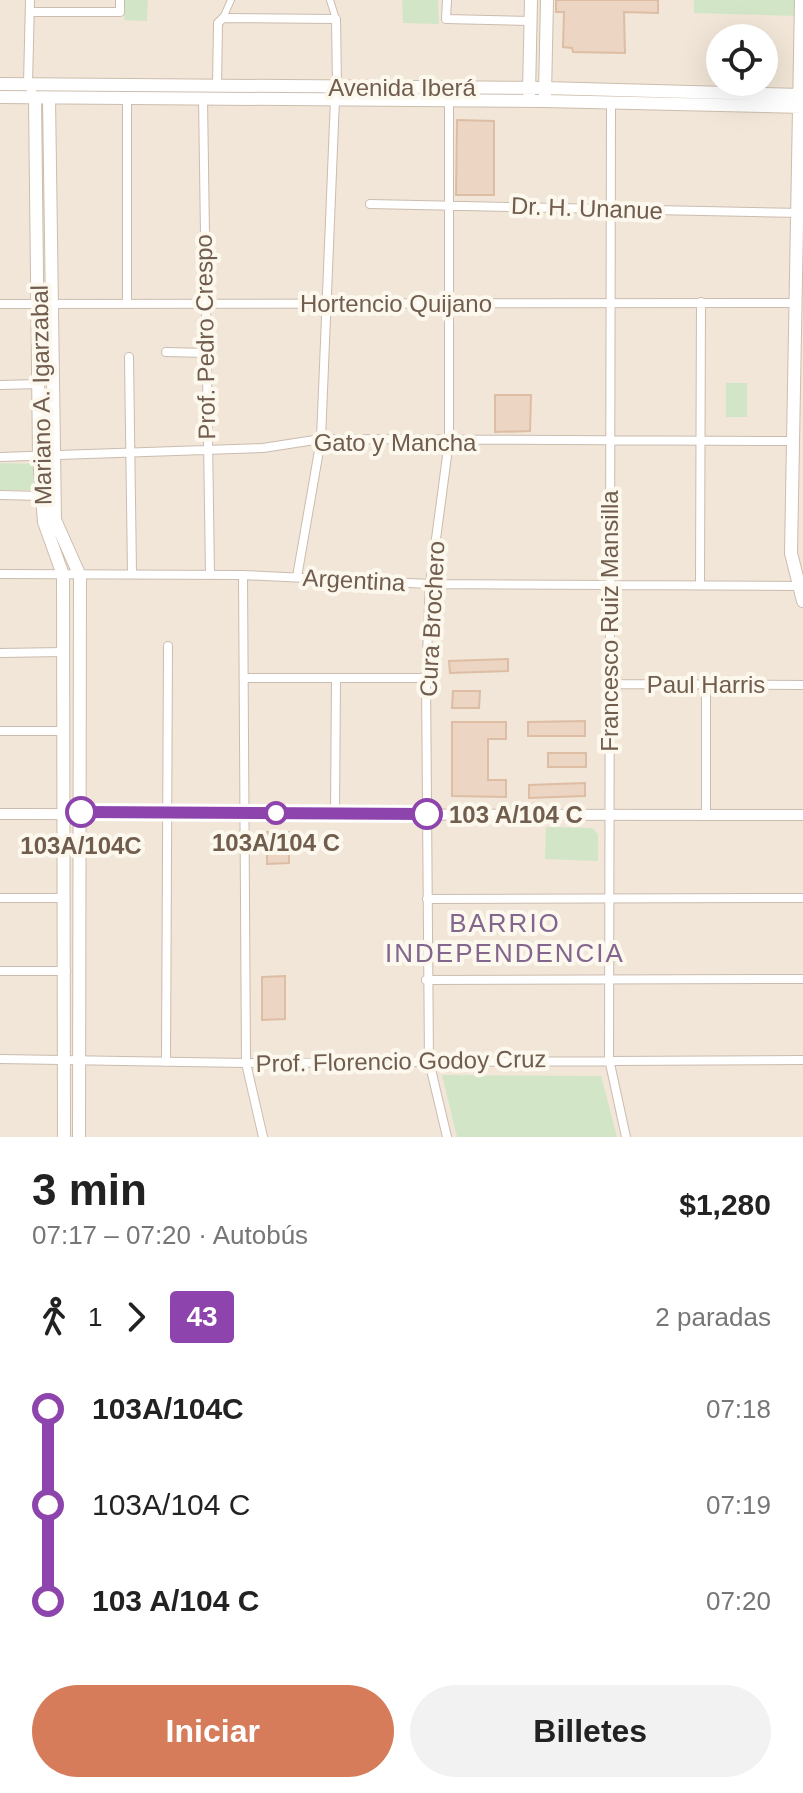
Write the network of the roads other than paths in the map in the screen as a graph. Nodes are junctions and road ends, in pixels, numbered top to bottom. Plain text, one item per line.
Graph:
1 (30, 0) edge
2 (120, 0) edge
3 (231, 0) edge
4 (330, 0) edge
5 (447, 0) edge
6 (531, 0) edge
7 (547, 0) edge
8 (801, 0) edge
9 (30, 12) junction
10 (223, 18) junction
11 (802, 18) edge
12 (336, 19) junction
13 (530, 21) junction
14 (0, 84) edge
15 (28, 84) junction
16 (49, 84) junction
17 (217, 86) junction
18 (336, 93) junction
19 (529, 94) junction
20 (545, 94) junction
21 (0, 97) edge
22 (35, 98) junction
23 (49, 98) junction
24 (127, 98) junction
25 (203, 98) junction
26 (449, 100) junction
27 (800, 101) edge
28 (611, 102) junction
29 (370, 204) dead end
30 (449, 204) junction
31 (610, 210) junction
32 (799, 212) edge
33 (127, 302) junction
34 (701, 302) junction
35 (45, 303) junction
36 (203, 303) junction
37 (327, 303) junction
38 (449, 303) junction
39 (610, 303) junction
40 (793, 303) junction
41 (0, 304) edge
42 (166, 352) dead end
43 (207, 353) junction
44 (129, 357) dead end
45 (39, 384) junction
46 (0, 385) edge
47 (321, 439) junction
48 (610, 440) junction
49 (449, 441) junction
50 (791, 441) junction
51 (701, 442) junction
52 (208, 450) junction
53 (132, 452) junction
54 (46, 456) junction
55 (0, 457) edge
56 (0, 495) edge
57 (43, 496) junction
58 (0, 574) edge
59 (132, 574) junction
60 (63, 575) junction
61 (210, 575) junction
62 (243, 575) junction
63 (80, 576) junction
64 (297, 577) junction
65 (609, 582) junction
66 (700, 583) junction
67 (430, 584) junction
68 (800, 586) edge
69 (803, 601) edge
70 (168, 646) dead end
71 (64, 652) junction
72 (0, 653) edge
73 (246, 678) junction
74 (336, 678) junction
75 (426, 678) junction
76 (609, 684) junction
77 (706, 685) junction
78 (803, 685) edge
79 (0, 731) edge
80 (64, 731) junction
81 (80, 812) junction
82 (63, 813) junction
83 (245, 813) junction
84 (0, 814) edge
85 (165, 814) junction
86 (335, 814) junction
87 (427, 814) junction
88 (609, 814) junction
89 (706, 815) junction
90 (803, 815) edge
91 (0, 898) edge
92 (64, 898) junction
93 (803, 898) edge
94 (427, 899) junction
95 (609, 899) junction
96 (0, 971) edge
97 (66, 971) junction
98 (608, 977) junction
99 (803, 979) edge
100 (426, 980) junction
101 (0, 1059) edge
102 (609, 1059) junction
103 (64, 1060) junction
104 (80, 1060) junction
105 (803, 1060) edge
106 (429, 1061) junction
107 (166, 1062) junction
108 (246, 1063) junction
109 (64, 1137) edge
110 (79, 1137) edge
111 (263, 1137) edge
112 (447, 1137) edge
113 (626, 1137) edge

1 - 9 street
2 - 9 street
3 - 10 street
4 - 12 street
5 - 13 street
6 - 13 main road
7 - 20 main road
8 - 11 main road
9 - 15 street
10 - 12 street
10 - 17 street
11 - 27 main road
12 - 18 street
13 - 19 main road
14 - 15 main road, Avenida Iberá
15 - 16 main road, Avenida Iberá
15 - 22 street, Mariano A. Igarzabal
16 - 17 main road, Avenida Iberá
16 - 23 street
17 - 18 main road, Avenida Iberá
18 - 19 main road, Avenida Iberá
18 - 25 main road, Avenida Iberá
18 - 26 main road, Avenida Iberá
18 - 37 street
19 - 20 main road, Avenida Iberá
19 - 26 main road, Avenida Iberá
20 - 27 main road, Avenida Iberá
20 - 28 main road, Avenida Iberá
21 - 22 main road, Avenida Iberá
22 - 23 main road, Avenida Iberá
22 - 35 main road, Mariano A. Igarzabal
23 - 24 main road, Avenida Iberá
23 - 35 main road, Mariano A. Igarzabal
24 - 25 main road, Avenida Iberá
24 - 33 street
25 - 36 street, Prof. Pedro Crespo
26 - 30 street, Cura Brochero
27 - 28 main road, Avenida Iberá
27 - 32 main road
28 - 31 street, Francesco Ruiz Mansilla
29 - 30 street, Dr. H. Unanue
30 - 31 street, Dr. H. Unanue
30 - 38 street, Cura Brochero
31 - 32 street, Dr. H. Unanue
31 - 39 street, Francesco Ruiz Mansilla
32 - 40 main road
33 - 35 street, Hortencio Quijano
33 - 36 street, Hortencio Quijano
34 - 39 street, Hortencio Quijano
34 - 40 street, Hortencio Quijano
34 - 51 street
35 - 41 street, Hortencio Quijano
35 - 45 main road, Mariano A. Igarzabal
35 - 54 main road, Mariano A. Igarzabal
36 - 37 street, Hortencio Quijano
36 - 43 street, Prof. Pedro Crespo
37 - 38 street, Hortencio Quijano
37 - 47 street
38 - 39 street, Hortencio Quijano
38 - 49 street, Cura Brochero
39 - 48 street, Francesco Ruiz Mansilla
40 - 50 main road
42 - 43 street
43 - 52 street, Prof. Pedro Crespo
44 - 53 street
45 - 46 street
45 - 54 main road, Mariano A. Igarzabal
47 - 49 street, Gato y Mancha
47 - 52 street, Gato y Mancha
47 - 64 street
48 - 49 street, Gato y Mancha
48 - 51 street, Gato y Mancha
48 - 65 street, Francesco Ruiz Mansilla
49 - 67 street, Cura Brochero
50 - 51 street, Gato y Mancha
50 - 68 main road
51 - 66 street
52 - 53 street, Gato y Mancha
52 - 61 street, Prof. Pedro Crespo
53 - 54 street, Gato y Mancha
53 - 59 street
54 - 55 street, Gato y Mancha
54 - 57 main road, Mariano A. Igarzabal
54 - 63 main road, Mariano A. Igarzabal
56 - 57 street
57 - 60 main road, Mariano A. Igarzabal
58 - 60 street, Argentina
59 - 61 street, Argentina
59 - 63 street, Argentina
60 - 63 street, Argentina
60 - 71 main road, Mariano A. Igarzabal
61 - 62 street, Argentina
62 - 64 street, Argentina
62 - 73 street
63 - 81 main road, Mariano A. Igarzabal
64 - 67 street, Argentina
65 - 66 street, Argentina
65 - 67 street, Argentina
65 - 76 street, Francesco Ruiz Mansilla
66 - 68 street, Argentina
67 - 75 street, Cura Brochero
68 - 69 main road
70 - 85 street
71 - 72 street
71 - 80 main road, Mariano A. Igarzabal
73 - 74 street
73 - 83 street
74 - 75 street
74 - 86 street
75 - 87 street, Cura Brochero
76 - 77 street, Paul Harris
76 - 88 street, Francesco Ruiz Mansilla
77 - 78 street, Paul Harris
77 - 89 street
79 - 80 street
80 - 82 main road, Mariano A. Igarzabal
81 - 82 street
81 - 85 street
81 - 104 main road, Mariano A. Igarzabal
82 - 84 street
82 - 92 main road, Mariano A. Igarzabal
83 - 85 street
83 - 86 street
83 - 108 street
85 - 107 street
86 - 87 street
87 - 88 street
87 - 94 street, Cura Brochero
88 - 89 street
88 - 95 street, Francesco Ruiz Mansilla
89 - 90 street
91 - 92 street
92 - 97 main road, Mariano A. Igarzabal
93 - 95 street
94 - 95 street
94 - 100 street, Cura Brochero
95 - 98 street, Francesco Ruiz Mansilla
96 - 97 street
97 - 103 main road, Mariano A. Igarzabal
98 - 99 street
98 - 100 street
98 - 102 street, Francesco Ruiz Mansilla
100 - 106 street, Cura Brochero
101 - 103 street, Prof. Florencio Godoy Cruz
102 - 105 street, Prof. Florencio Godoy Cruz
102 - 106 street, Prof. Florencio Godoy Cruz
102 - 113 street, Francesco Ruiz Mansilla
103 - 104 street, Prof. Florencio Godoy Cruz
103 - 109 main road, Mariano A. Igarzabal
104 - 107 street, Prof. Florencio Godoy Cruz
104 - 110 main road, Mariano A. Igarzabal
106 - 108 street, Prof. Florencio Godoy Cruz
106 - 112 street, Cura Brochero
107 - 108 street, Prof. Florencio Godoy Cruz
108 - 111 street

